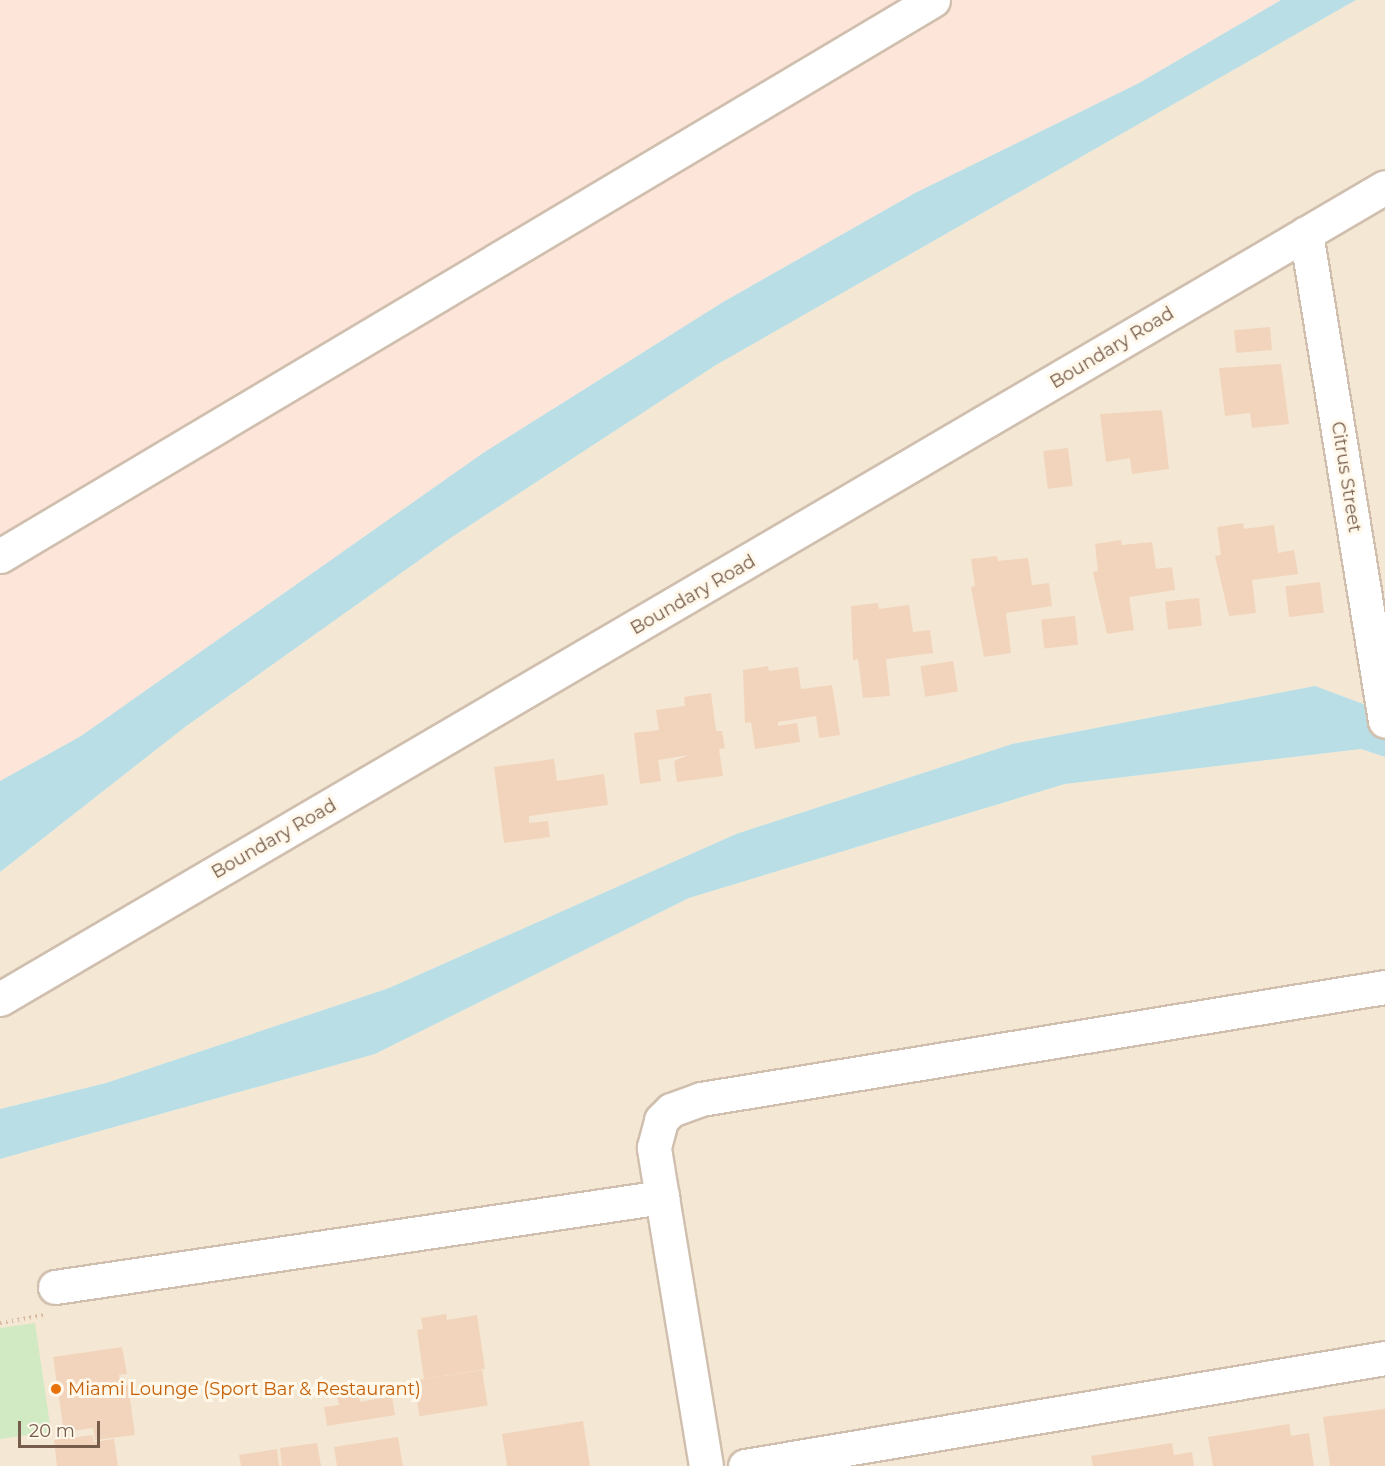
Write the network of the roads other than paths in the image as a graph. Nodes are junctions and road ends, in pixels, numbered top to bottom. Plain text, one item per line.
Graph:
1 (933, 0) edge
2 (1385, 187) edge
3 (1306, 233) junction
4 (0, 556) edge
5 (1375, 587) edge
6 (1384, 715) edge
7 (1385, 987) edge
8 (0, 999) edge
9 (662, 1197) junction
10 (55, 1287) road end
11 (1385, 1358) edge
12 (706, 1466) edge
13 (745, 1466) edge

1 - 4 street
2 - 3 street, Boundary Road
3 - 5 street, Citrus Street
3 - 8 street, Boundary Road
5 - 6 street, Citrus Street
7 - 9 street
9 - 10 street
9 - 12 street
11 - 13 street

